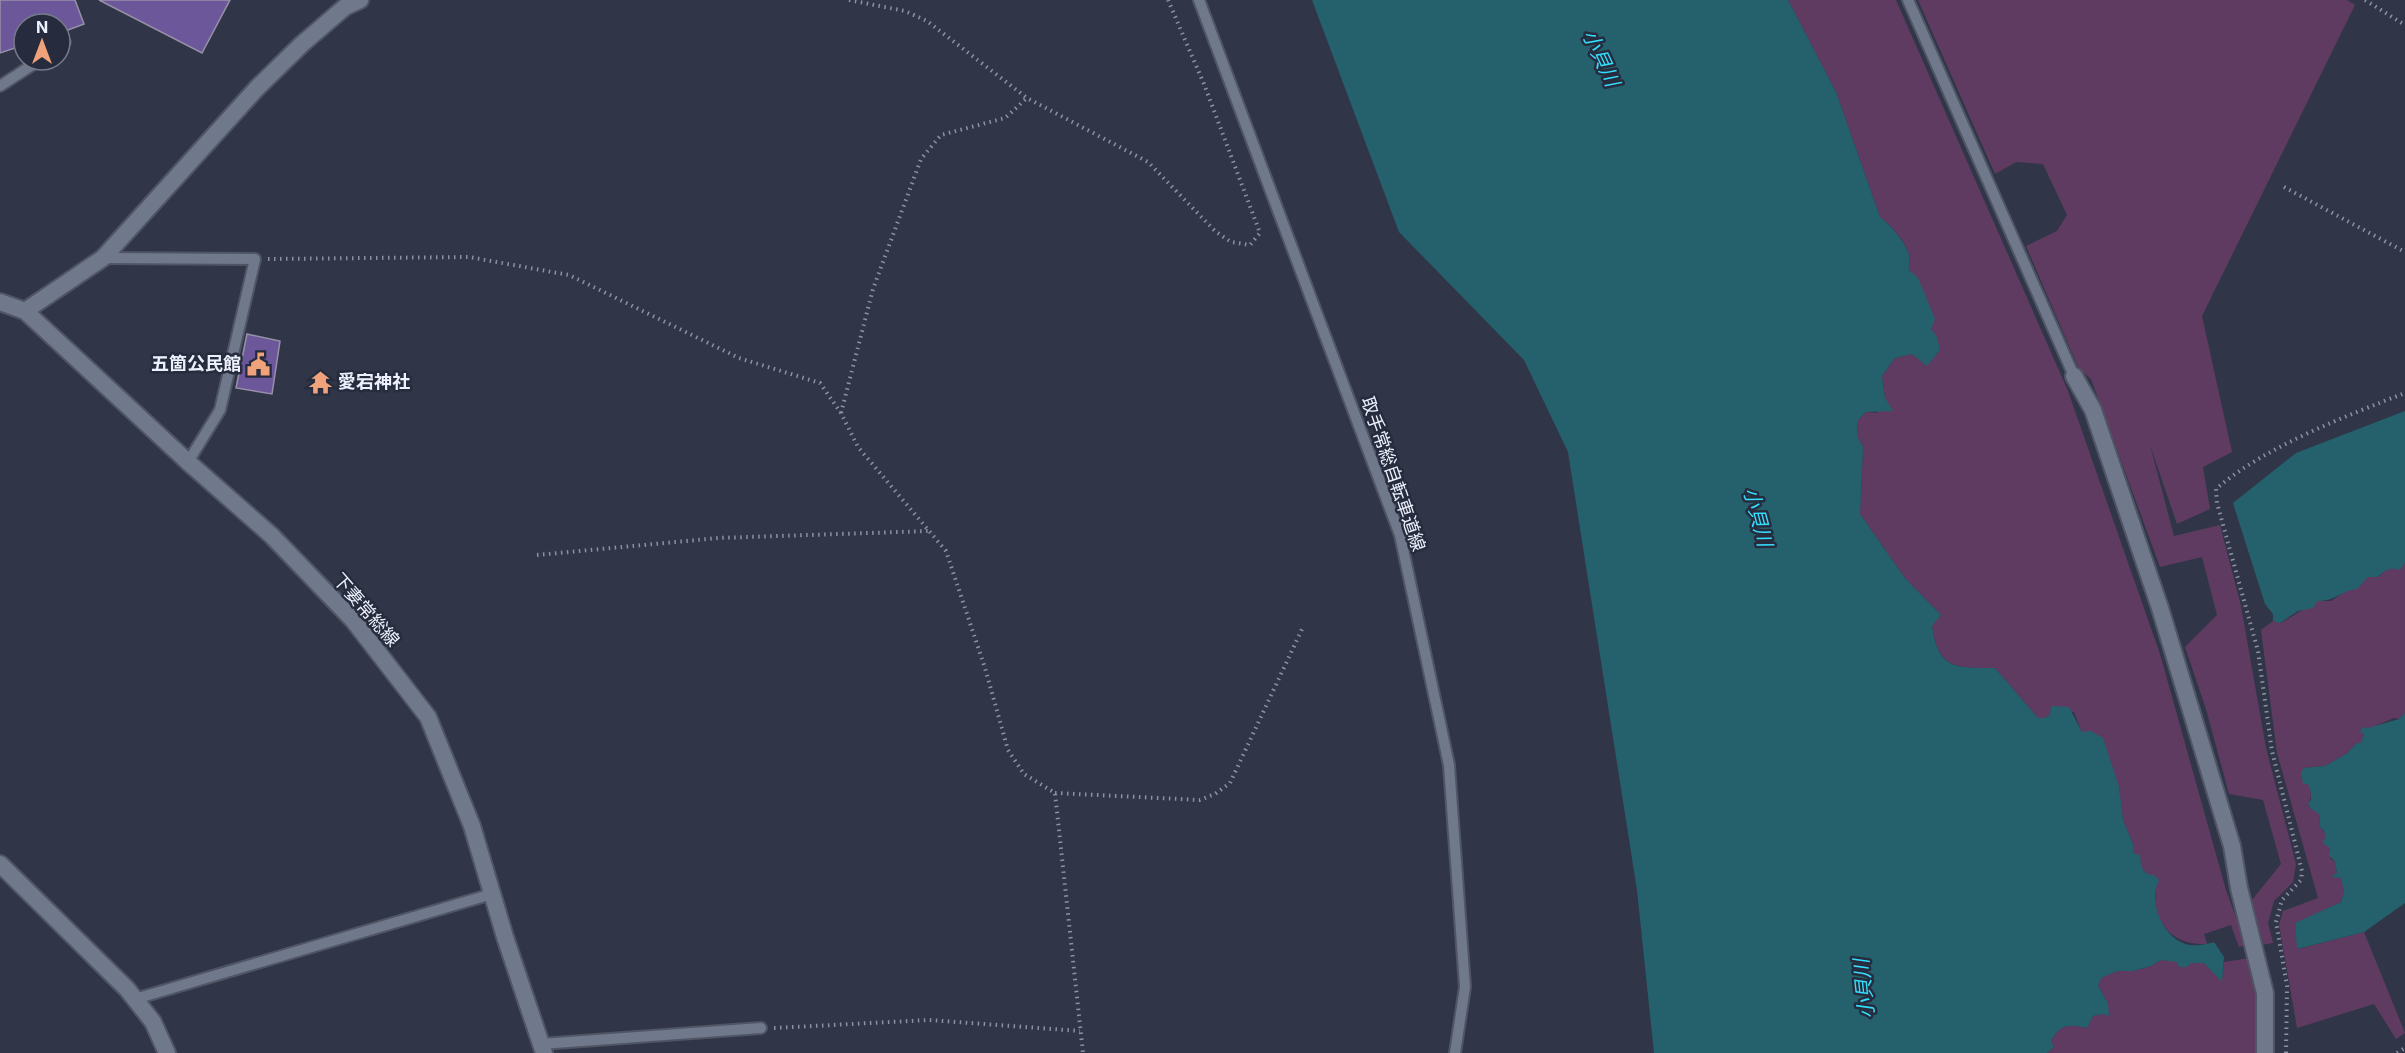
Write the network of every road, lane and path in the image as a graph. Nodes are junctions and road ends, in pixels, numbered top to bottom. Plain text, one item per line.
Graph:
1 (360, 0) edge
2 (849, 0) edge
3 (1168, 0) edge
4 (1199, 0) edge
5 (1908, 0) edge
6 (2364, 0) edge
7 (2405, 25) edge
8 (22, 72) edge
9 (0, 86) edge
10 (1027, 98) junction
11 (2284, 187) dead end
12 (2405, 252) edge
13 (104, 258) junction
14 (255, 259) junction
15 (0, 302) edge
16 (26, 312) junction
17 (2074, 375) joint
18 (2405, 393) edge
19 (841, 413) junction
20 (188, 462) junction
21 (929, 531) junction
22 (537, 555) dead end
23 (1303, 627) dead end
24 (1055, 793) junction
25 (0, 864) edge
26 (492, 894) junction
27 (135, 999) junction
28 (761, 1028) joint
29 (1080, 1031) junction
30 (2405, 1048) edge
31 (543, 1049) edge
32 (167, 1053) edge
33 (1083, 1053) edge
34 (1455, 1053) edge
35 (2265, 1053) edge
36 (2286, 1053) edge
37 (2397, 1053) edge

1 - 13 street
2 - 10 path
3 - 10 path
4 - 34 lane, 取手常総自転車道線
5 - 17 lane
6 - 7 path
8 - 9 lane
10 - 19 path
11 - 12 path
13 - 14 lane
13 - 16 street
14 - 19 path
14 - 20 lane
15 - 16 street, 下妻常総線
16 - 20 street, 下妻常総線
17 - 35 street
18 - 36 path
19 - 21 path
20 - 26 street, 下妻常総線
21 - 22 path
21 - 24 path
23 - 24 path
24 - 29 path
25 - 27 street
26 - 27 lane
26 - 31 street, 下妻常総線
27 - 32 street
28 - 29 path
28 - 31 lane
29 - 33 path
30 - 37 path

